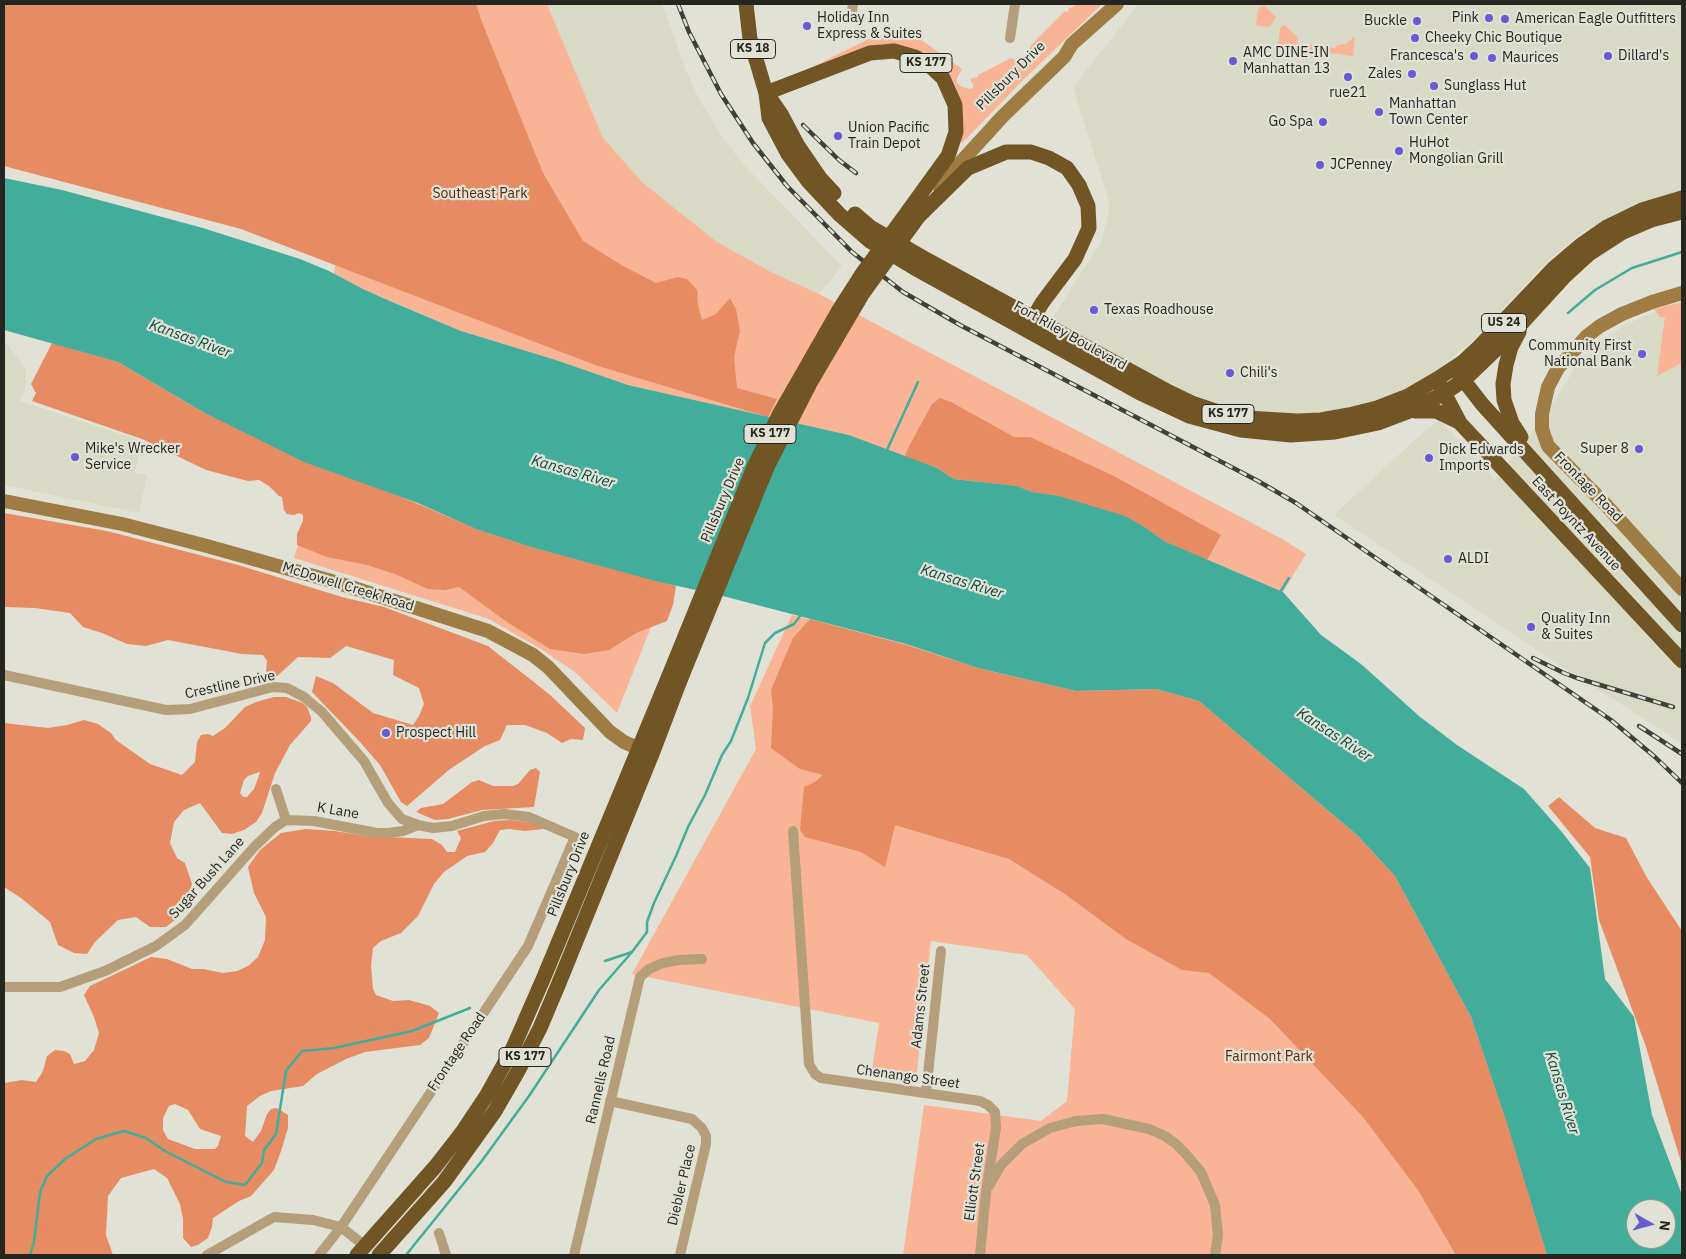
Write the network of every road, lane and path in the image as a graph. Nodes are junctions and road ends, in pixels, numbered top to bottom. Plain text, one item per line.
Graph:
1 (746, 4) edge
2 (853, 4) edge
3 (1015, 4) edge
4 (1118, 4) edge
5 (851, 17) dead end
6 (1010, 38) dead end
7 (766, 93) junction
8 (1682, 198) edge
9 (1682, 212) edge
10 (913, 213) junction
11 (1682, 293) edge
12 (1532, 310) junction
13 (1030, 324) junction
14 (1459, 373) junction
15 (1437, 379) junction
16 (1443, 394) junction
17 (1408, 412) junction
18 (1460, 423) junction
19 (1529, 454) junction
20 (4, 502) edge
21 (1682, 589) edge
22 (1682, 625) edge
23 (1682, 661) edge
24 (4, 675) edge
25 (673, 681) junction
26 (638, 749) junction
27 (652, 754) junction
28 (276, 789) dead end
29 (286, 820) junction
30 (418, 826) junction
31 (793, 831) dead end
32 (576, 837) joint
33 (941, 951) dead end
34 (702, 959) dead end
35 (4, 987) edge
36 (926, 1093) junction
37 (610, 1101) junction
38 (994, 1112) joint
39 (986, 1192) junction
40 (341, 1227) junction
41 (439, 1233) dead end
42 (369, 1253) edge
43 (207, 1255) edge
44 (319, 1255) edge
45 (446, 1255) edge
46 (574, 1255) edge
47 (680, 1255) edge
48 (980, 1255) edge
49 (1215, 1255) edge

1 - 7 highway, Fort Riley Boulevard / KS 18
2 - 5 street
3 - 6 street
4 - 10 street, Pillsbury Drive
7 - 10 highway, KS 177
7 - 13 highway, Fort Riley Boulevard / KS 177
8 - 14 highway, US 24
9 - 12 highway, US 24
10 - 13 highway, KS 177
10 - 25 highway, Pillsbury Drive / KS 177, bridge
11 - 21 street, Frontage Road
12 - 14 highway
12 - 19 highway, US 24
13 - 15 highway, Fort Riley Boulevard / KS 177
13 - 17 highway, Fort Riley Boulevard / KS 177
14 - 15 highway, US 24
14 - 16 highway, Fort Riley Boulevard
14 - 19 highway, East Poyntz Avenue / US 24
15 - 16 highway, East Poyntz Avenue
16 - 17 highway, Fort Riley Boulevard / KS 177
16 - 18 highway, East Poyntz Avenue
17 - 18 highway
18 - 23 highway, East Poyntz Avenue
19 - 22 highway, East Poyntz Avenue / US 24
20 - 26 street, McDowell Creek Road
24 - 30 street, Crestline Drive
25 - 26 highway, Pillsbury Drive / KS 177
25 - 27 highway, Pillsbury Drive / KS 177
26 - 27 street, McDowell Creek Road
26 - 42 highway, Pillsbury Drive / KS 177
27 - 42 highway, Pillsbury Drive / KS 177
28 - 29 street
29 - 30 street, K Lane
29 - 35 street, Sugar Bush Lane
30 - 32 street, Crestline Drive
31 - 36 street, Chenango Street
32 - 40 street, Frontage Road
33 - 36 street, Adams Street
34 - 37 street, Rannells Road
36 - 38 street, Chenango Street
37 - 46 street, Rannells Road
37 - 47 street, Diebler Place
38 - 39 street, Elliott Street
39 - 48 street, Elliott Street
39 - 49 street
40 - 42 street
40 - 43 street
40 - 44 street, Frontage Road
41 - 45 street

